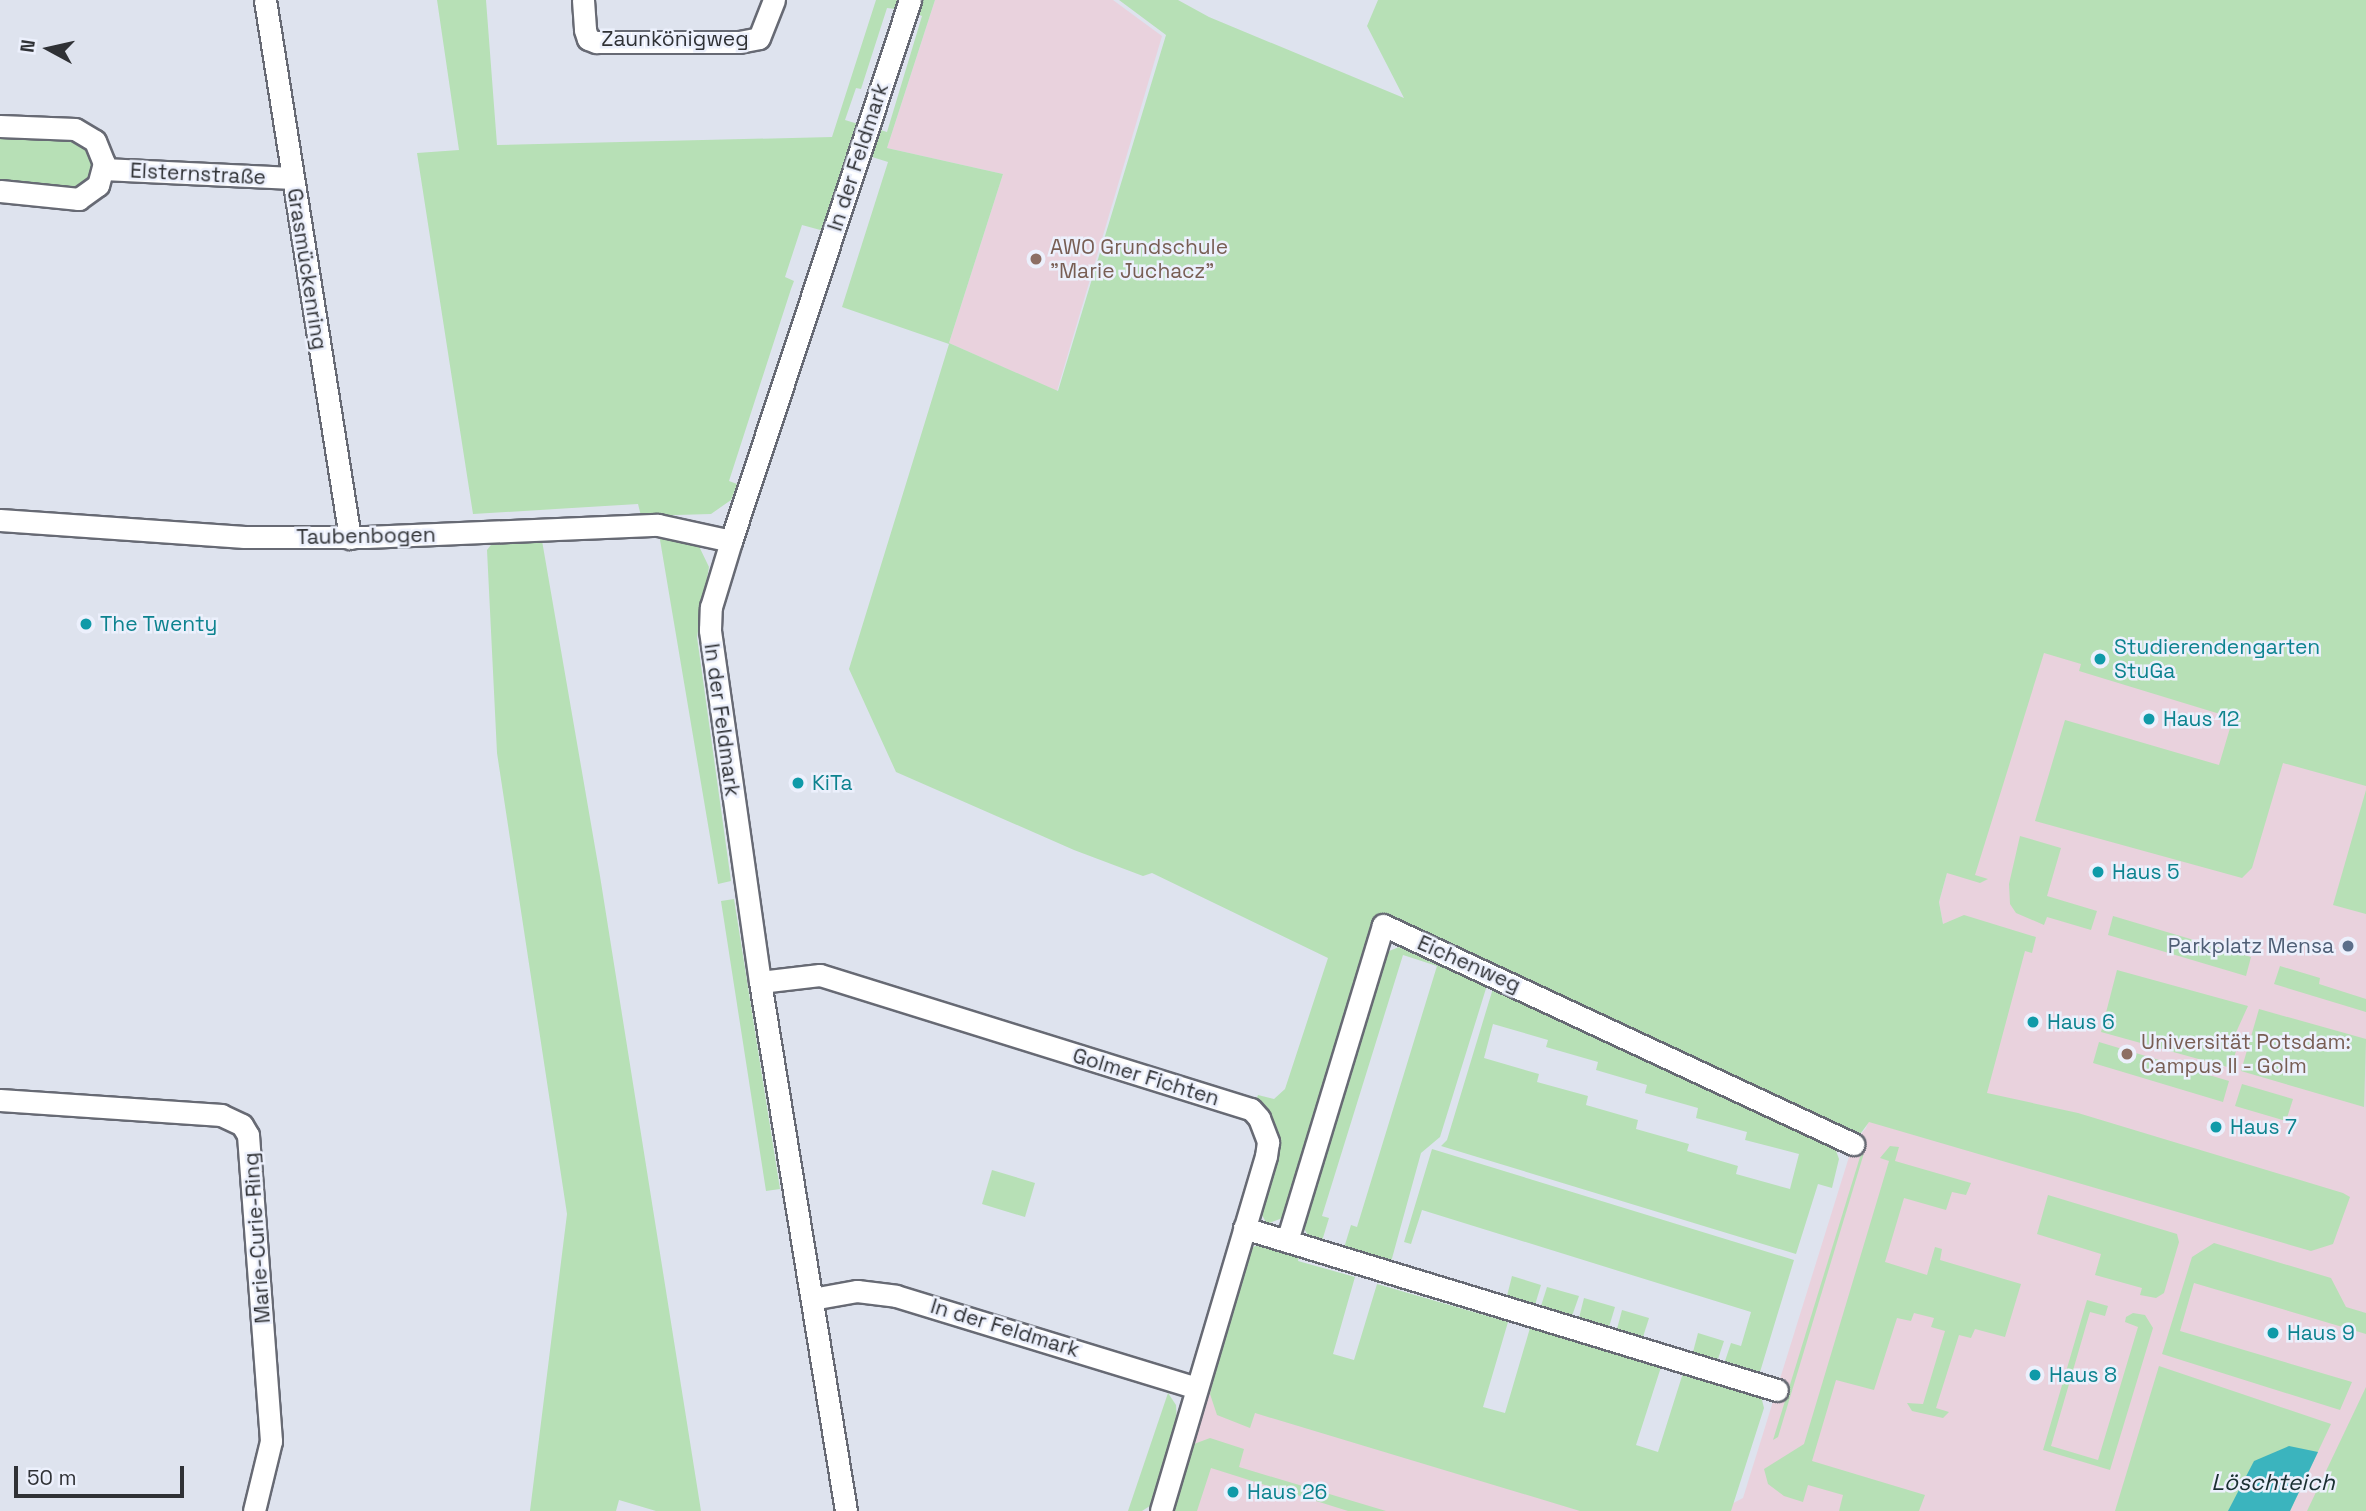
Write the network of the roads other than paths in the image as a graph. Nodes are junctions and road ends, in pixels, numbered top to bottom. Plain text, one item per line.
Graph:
1 (265, 0) edge
2 (583, 0) edge
3 (774, 0) edge
4 (911, 0) edge
5 (0, 126) edge
6 (103, 169) junction
7 (293, 178) junction
8 (0, 191) edge
9 (0, 520) edge
10 (350, 538) junction
11 (731, 541) junction
12 (760, 982) junction
13 (0, 1100) edge
14 (1853, 1143) dead end
15 (1244, 1228) junction
16 (1287, 1241) junction
17 (811, 1299) junction
18 (1194, 1387) junction
19 (1777, 1390) dead end
20 (254, 1511) edge
21 (846, 1511) edge
22 (1161, 1511) edge

1 - 7 street, Grasmückenring
2 - 3 street, Zaunkönigweg
4 - 11 street, In der Feldmark
5 - 6 street, Elsternstraße
6 - 7 street, Elsternstraße
6 - 8 street, Elsternstraße
7 - 10 street, Grasmückenring
9 - 10 street, Taubenbogen
10 - 11 street, Taubenbogen
11 - 12 street, In der Feldmark
12 - 15 street, Golmer Fichten
12 - 17 street, In der Feldmark
13 - 20 street, Marie-Curie-Ring
14 - 16 street, Eichenweg
15 - 16 street
15 - 18 street, Golmer Fichten
16 - 19 street
17 - 18 street, In der Feldmark
17 - 21 street, In der Feldmark
18 - 22 street, Golmer Fichten

